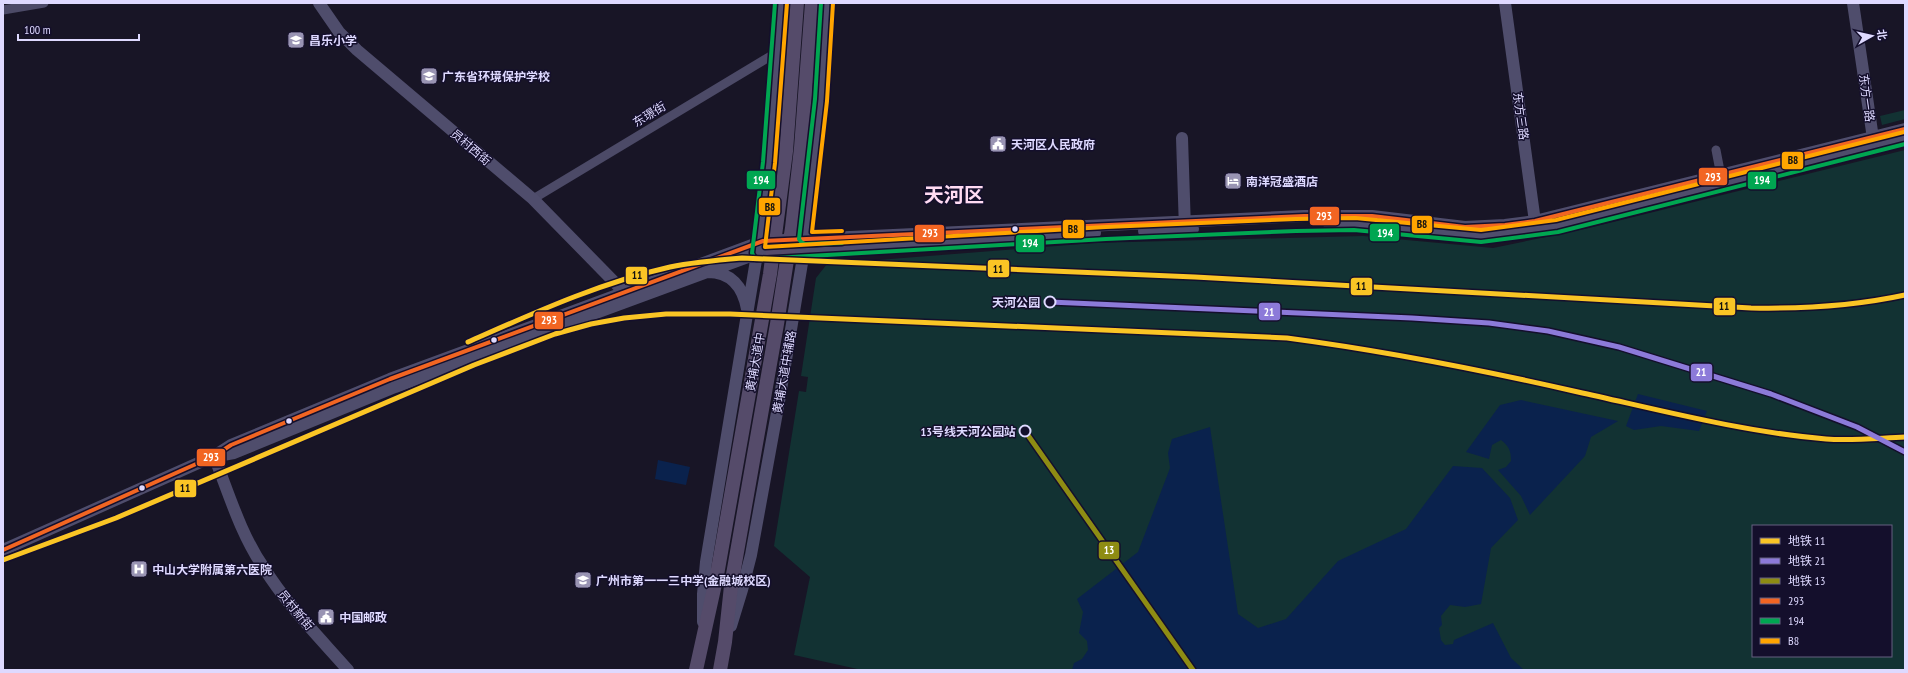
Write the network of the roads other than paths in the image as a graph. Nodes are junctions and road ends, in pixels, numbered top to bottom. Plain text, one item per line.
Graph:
1 (44, 3) edge
2 (320, 3) edge
3 (781, 3) edge
4 (797, 3) edge
5 (812, 3) edge
6 (827, 3) edge
7 (1505, 3) edge
8 (1853, 3) edge
9 (3, 10) edge
10 (779, 51) junction
11 (1905, 129) edge
12 (1182, 138) dead end
13 (1905, 138) edge
14 (1873, 141) junction
15 (1716, 150) dead end
16 (769, 163) junction
17 (814, 168) junction
18 (1721, 176) junction
19 (533, 199) junction
20 (1185, 225) junction
21 (1536, 226) junction
22 (806, 238) junction
23 (758, 248) junction
24 (804, 251) junction
25 (705, 272) junction
26 (624, 292) junction
27 (748, 312) junction
28 (743, 339) junction
29 (788, 347) junction
30 (214, 456) junction
31 (3, 550) edge
32 (704, 636) junction
33 (725, 642) junction
34 (348, 670) edge
35 (696, 670) edge
36 (720, 670) edge

1 - 9 street
2 - 19 main road, 员村西街
3 - 10 main road
4 - 32 main road, 黄埔大道中
5 - 33 main road, 黄埔大道中
6 - 17 main road, 黄埔大道中辅路
7 - 21 main road, 东方三路
8 - 14 main road, 东方一路
10 - 16 main road
10 - 19 street, 东璟街
11 - 14 main road
12 - 20 main road
13 - 14 main road
14 - 18 main road
14 - 21 main road
15 - 18 street
16 - 17 main road
16 - 23 main road
17 - 22 main road, 黄埔大道中辅路
18 - 21 main road
19 - 26 main road, 员村西街
20 - 21 main road
20 - 22 main road
20 - 24 main road
22 - 23 main road
22 - 24 main road, 黄埔大道中辅路
23 - 24 main road
23 - 25 main road
23 - 26 main road
23 - 27 main road
24 - 29 main road, 黄埔大道中辅路
25 - 27 main road
25 - 30 main road
26 - 30 main road
27 - 28 main road
28 - 29 main road
28 - 32 main road
29 - 33 main road, 黄埔大道中辅路
30 - 31 main road
30 - 34 main road, 员村新街
32 - 35 main road, 黄埔大道中
33 - 36 main road, 黄埔大道中

